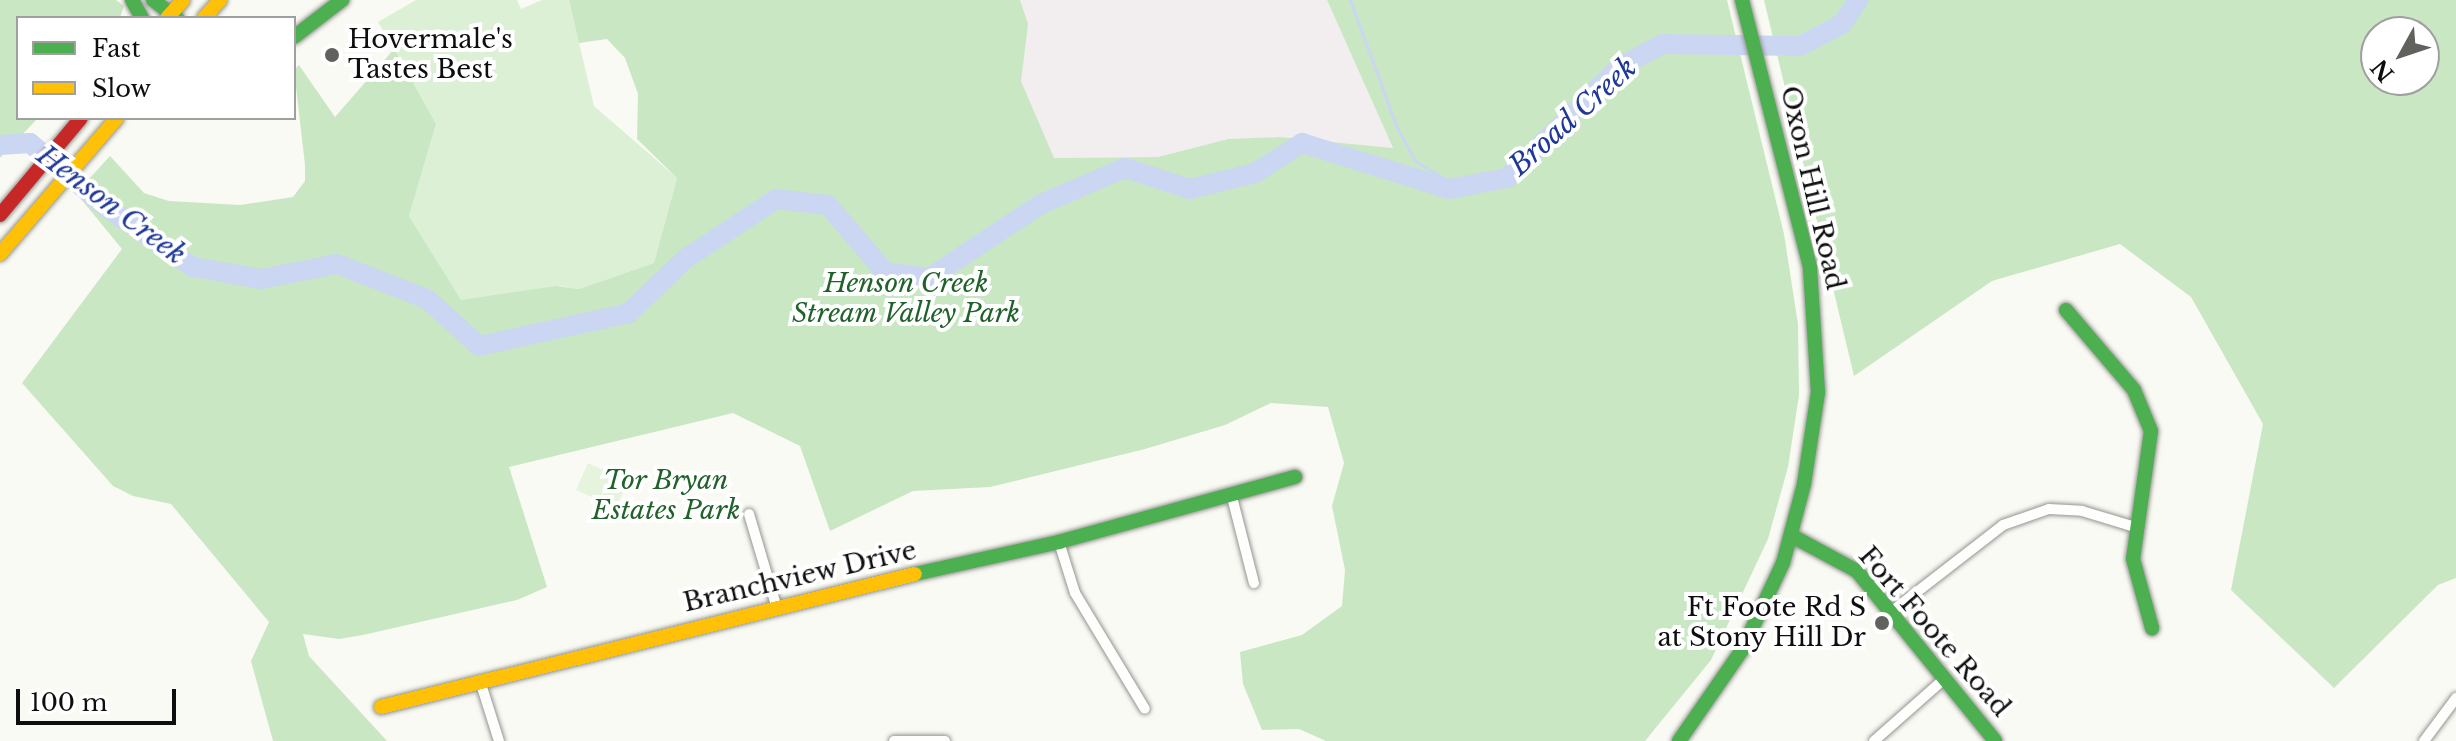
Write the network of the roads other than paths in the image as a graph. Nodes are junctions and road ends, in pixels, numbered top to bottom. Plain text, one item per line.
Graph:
1 (153, 0) edge
2 (220, 0) edge
3 (342, 0) edge
4 (1744, 6) edge
5 (171, 16) edge
6 (206, 16) edge
7 (296, 35) edge
8 (79, 120) edge
9 (115, 120) edge
10 (0, 215) edge
11 (0, 254) edge
12 (2066, 310) dead end
13 (1295, 477) dead end
14 (1232, 497) junction
15 (749, 514) dead end
16 (2135, 527) junction
17 (1792, 536) junction
18 (1059, 542) junction
19 (1254, 583) dead end
20 (776, 605) junction
21 (1891, 612) junction
22 (2152, 628) dead end
23 (1944, 679) junction
24 (481, 684) junction
25 (2456, 698) edge
26 (381, 707) dead end
27 (1145, 709) dead end
28 (499, 741) edge
29 (894, 741) edge
30 (945, 741) edge
31 (1679, 741) edge
32 (1874, 741) edge
33 (1995, 741) edge
34 (2424, 741) edge

1 - 5 main road
2 - 6 main road
3 - 7 main road
4 - 17 main road, Oxon Hill Road
8 - 10 main road
9 - 11 main road
12 - 16 main road
13 - 14 main road, Branchview Drive
14 - 18 main road, Branchview Drive
14 - 19 street
15 - 20 street
16 - 21 street
16 - 22 main road
17 - 21 main road, Fort Foote Road
17 - 31 main road, Oxon Hill Road
18 - 20 main road, Branchview Drive
18 - 27 street
20 - 24 main road, Branchview Drive
21 - 23 main road, Fort Foote Road
23 - 32 street
23 - 33 main road, Fort Foote Road
24 - 26 main road, Branchview Drive
24 - 28 street
25 - 34 street
29 - 30 street

